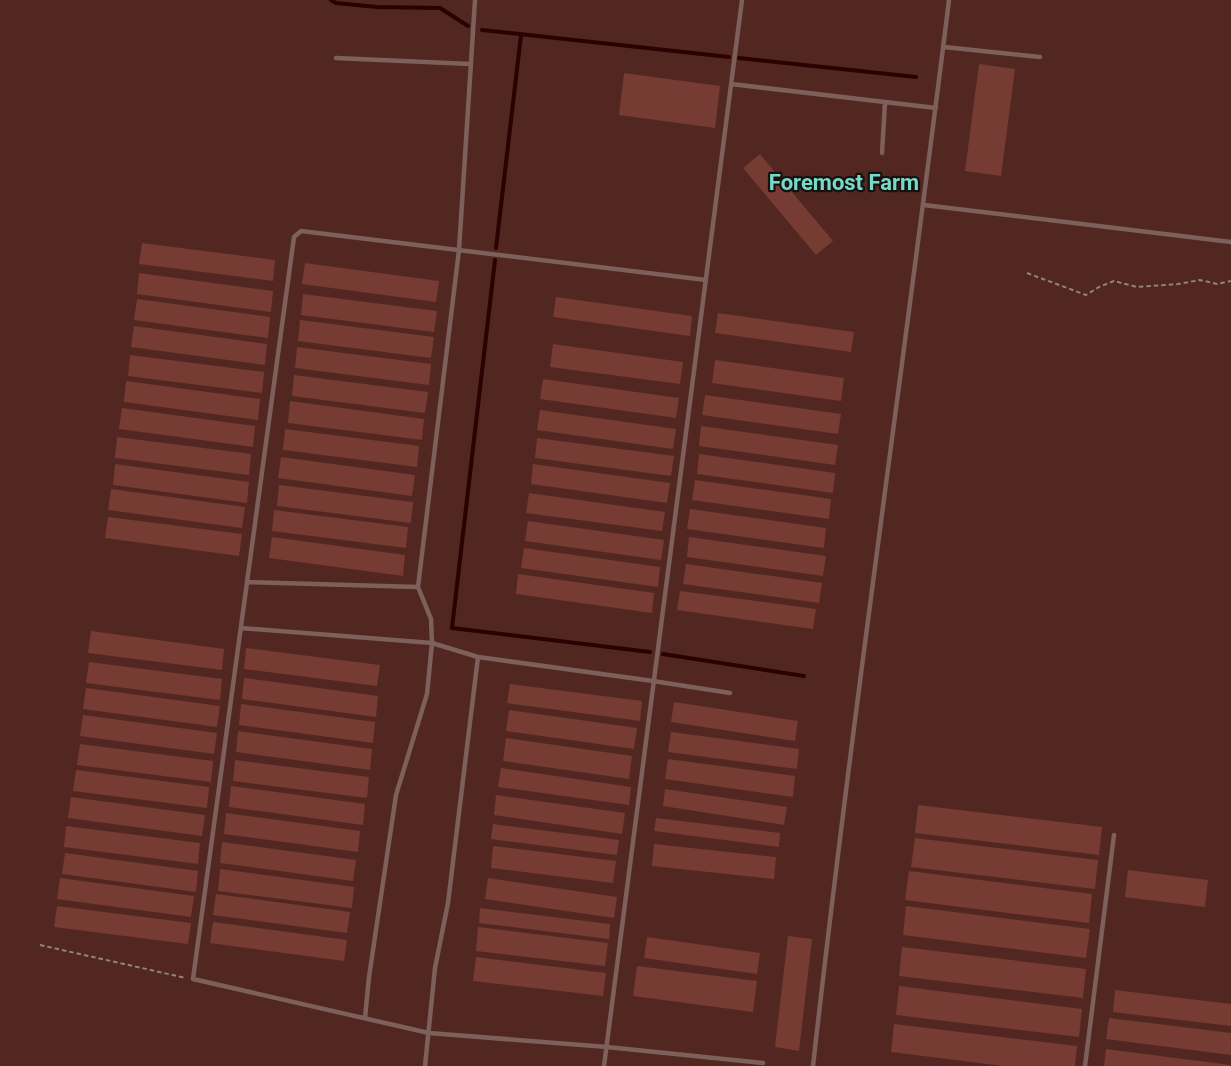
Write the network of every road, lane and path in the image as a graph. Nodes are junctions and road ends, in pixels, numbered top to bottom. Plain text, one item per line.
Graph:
1 (475, 0) edge
2 (742, 0) edge
3 (949, 0) edge
4 (944, 47) junction
5 (1040, 57) dead end
6 (336, 58) dead end
7 (470, 64) junction
8 (731, 84) junction
9 (885, 102) junction
10 (936, 108) junction
11 (882, 153) dead end
12 (924, 205) junction
13 (1231, 242) edge
14 (459, 250) junction
15 (1027, 273) dead end
16 (706, 280) junction
17 (1231, 281) edge
18 (247, 582) junction
19 (418, 587) junction
20 (241, 628) junction
21 (432, 643) junction
22 (478, 657) junction
23 (653, 681) junction
24 (730, 693) dead end
25 (1114, 835) dead end
26 (40, 945) dead end
27 (193, 979) junction
28 (365, 1018) junction
29 (429, 1033) junction
30 (607, 1047) junction
31 (763, 1063) dead end
32 (425, 1066) edge
33 (604, 1066) edge
34 (813, 1066) edge
35 (1085, 1066) edge

1 - 7 lane
2 - 8 lane
3 - 4 lane
4 - 5 lane
4 - 10 lane
6 - 7 lane
7 - 14 lane
8 - 9 lane
8 - 16 lane
9 - 10 lane
9 - 11 lane
10 - 12 lane
12 - 13 lane
12 - 34 lane
14 - 16 lane
14 - 18 lane
14 - 19 lane
15 - 17 path
16 - 23 lane
18 - 19 lane
18 - 20 lane
19 - 21 lane
20 - 21 lane
20 - 27 lane
21 - 22 lane
21 - 28 lane
22 - 23 lane
22 - 29 lane
23 - 24 lane
23 - 30 lane
25 - 35 lane
26 - 27 path
27 - 28 lane
28 - 29 lane
29 - 30 lane
29 - 32 lane
30 - 31 lane
30 - 33 lane

